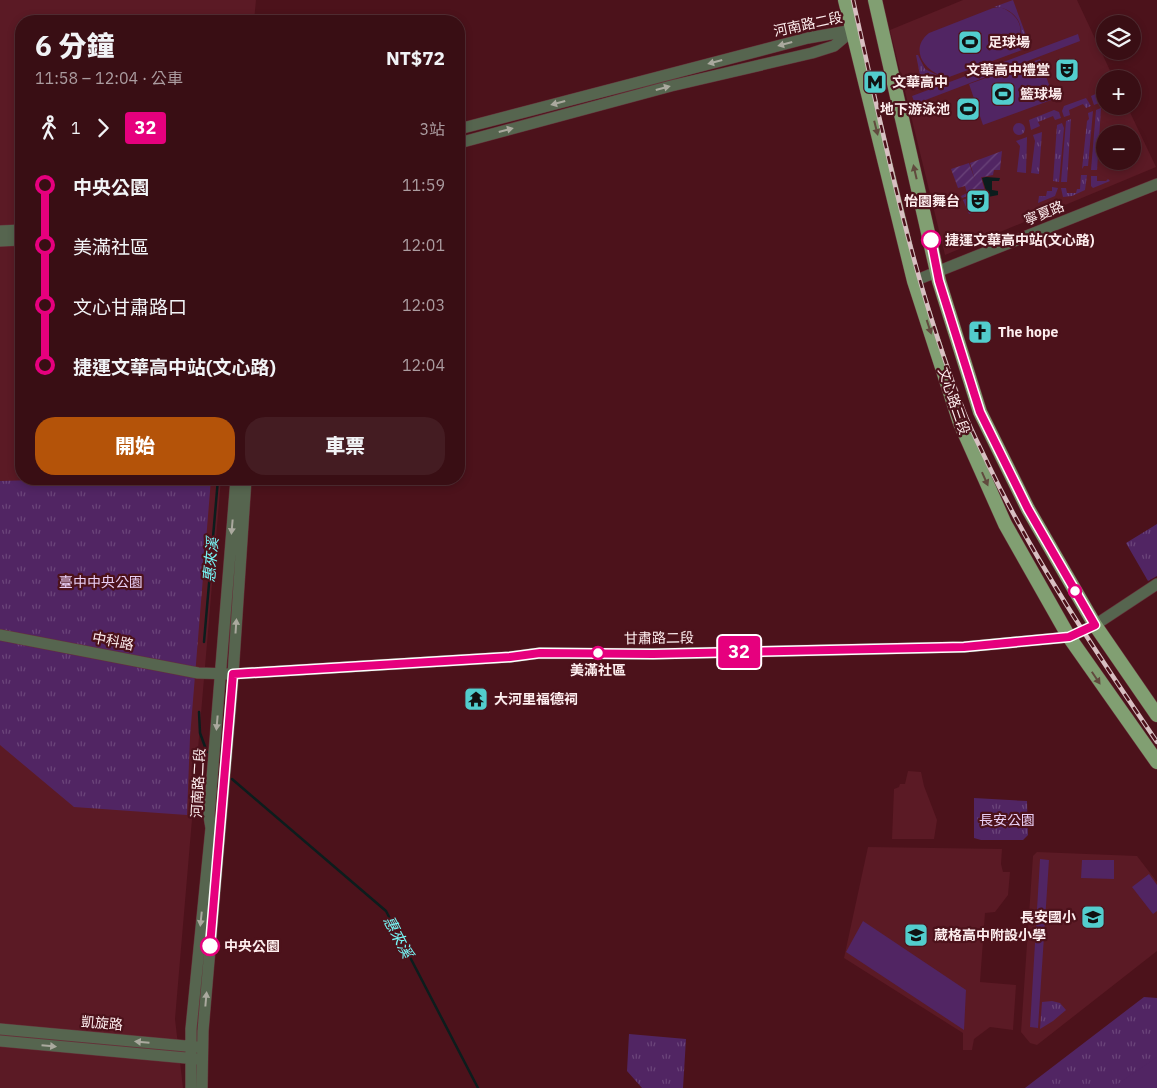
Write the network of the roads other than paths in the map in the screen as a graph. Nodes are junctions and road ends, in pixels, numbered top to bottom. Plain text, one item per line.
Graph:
1 (845, 0) edge
2 (876, 0) edge
3 (852, 30) junction
4 (465, 127) edge
5 (465, 141) edge
6 (1157, 184) edge
7 (15, 230) edge
8 (0, 231) edge
9 (15, 240) edge
10 (0, 241) edge
11 (937, 271) junction
12 (914, 281) junction
13 (236, 485) edge
14 (246, 485) edge
15 (1157, 584) edge
16 (1095, 625) junction
17 (0, 635) edge
18 (1069, 637) junction
19 (221, 674) junction
20 (233, 674) junction
21 (1157, 715) edge
22 (1157, 762) edge
23 (0, 1029) edge
24 (0, 1041) edge
25 (196, 1047) junction
26 (196, 1059) junction
27 (191, 1088) edge
28 (202, 1088) edge

1 - 3 main road, 文心路三段
11 -> 2 main road, 文心路三段
3 -> 4 street, 河南路二段
5 -> 3 street, 河南路二段
3 -> 12 main road, 文心路三段
6 - 11 street, 寧夏路
7 - 8 street
9 - 10 street
11 - 12 street, 寧夏路
11 - 16 main road, 文心路三段
12 -> 18 main road, 文心路三段
13 -> 19 street, 河南路二段
20 -> 14 street, 河南路二段
15 - 16 street, 甘肅路二段
16 - 18 street, 甘肅路二段
16 - 21 main road, 文心路三段
17 - 19 street, 中科路
18 - 20 street, 甘肅路二段
18 -> 22 main road, 文心路三段
19 - 20 street, 甘肅路二段
19 -> 25 street, 河南路二段
25 -> 20 street, 河南路二段
25 -> 23 street, 凱旋路
24 -> 26 street, 凱旋路
25 - 26 street, 河南路二段
26 - 27 street, 河南路二段
26 - 28 street, 河南路二段

